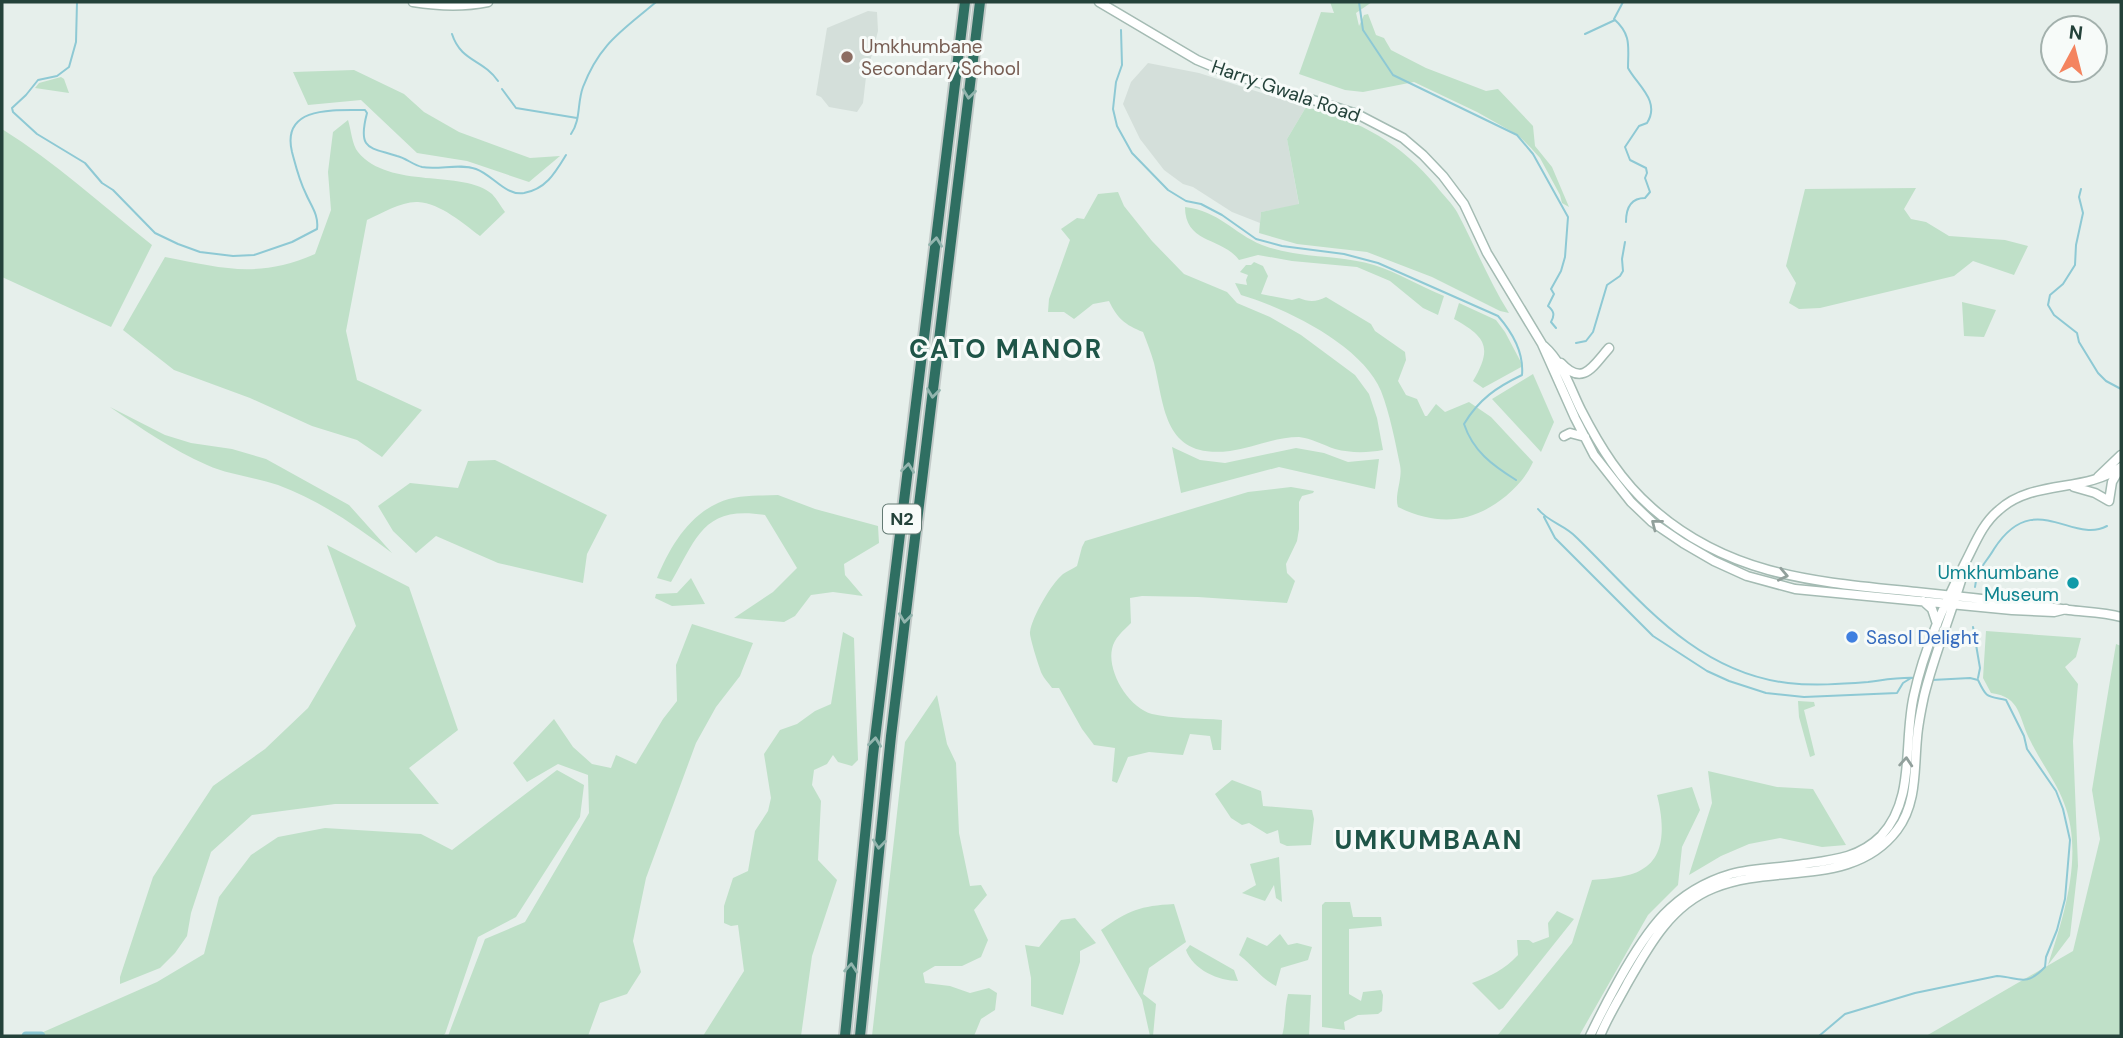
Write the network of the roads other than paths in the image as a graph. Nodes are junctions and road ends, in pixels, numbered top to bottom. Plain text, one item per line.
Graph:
1 (414, 2) edge
2 (488, 2) edge
3 (965, 2) edge
4 (980, 2) edge
5 (1099, 2) edge
6 (1542, 344) junction
7 (1609, 348) dead end
8 (1557, 358) junction
9 (1564, 436) dead end
10 (1585, 437) junction
11 (2121, 455) edge
12 (2121, 467) edge
13 (2098, 477) junction
14 (2068, 486) junction
15 (1965, 562) junction
16 (1962, 577) junction
17 (1951, 600) junction
18 (1923, 601) junction
19 (1969, 602) junction
20 (2121, 618) edge
21 (1948, 623) junction
22 (1937, 624) junction
23 (845, 1036) edge
24 (860, 1036) edge
25 (1591, 1036) edge
26 (1600, 1036) edge

1 - 2 main road
23 -> 3 highway, N2
4 -> 24 highway, N2
5 - 6 main road, Harry Gwala Road
6 - 8 main road, Harry Gwala Road
6 - 10 main road, Harry Gwala Road
7 - 8 main road
8 -> 17 main road, Harry Gwala Road
9 - 10 main road
18 -> 10 main road, Harry Gwala Road
11 - 13 main road
12 - 13 main road
12 - 14 main road
13 - 14 main road
14 - 15 main road
15 - 16 main road
15 - 17 main road
16 - 17 main road
16 - 19 main road
17 - 18 main road, Harry Gwala Road
17 - 19 main road
17 - 21 main road
17 - 22 main road
18 - 22 main road
19 - 20 main road
19 - 21 main road
21 - 26 main road
25 -> 22 main road

